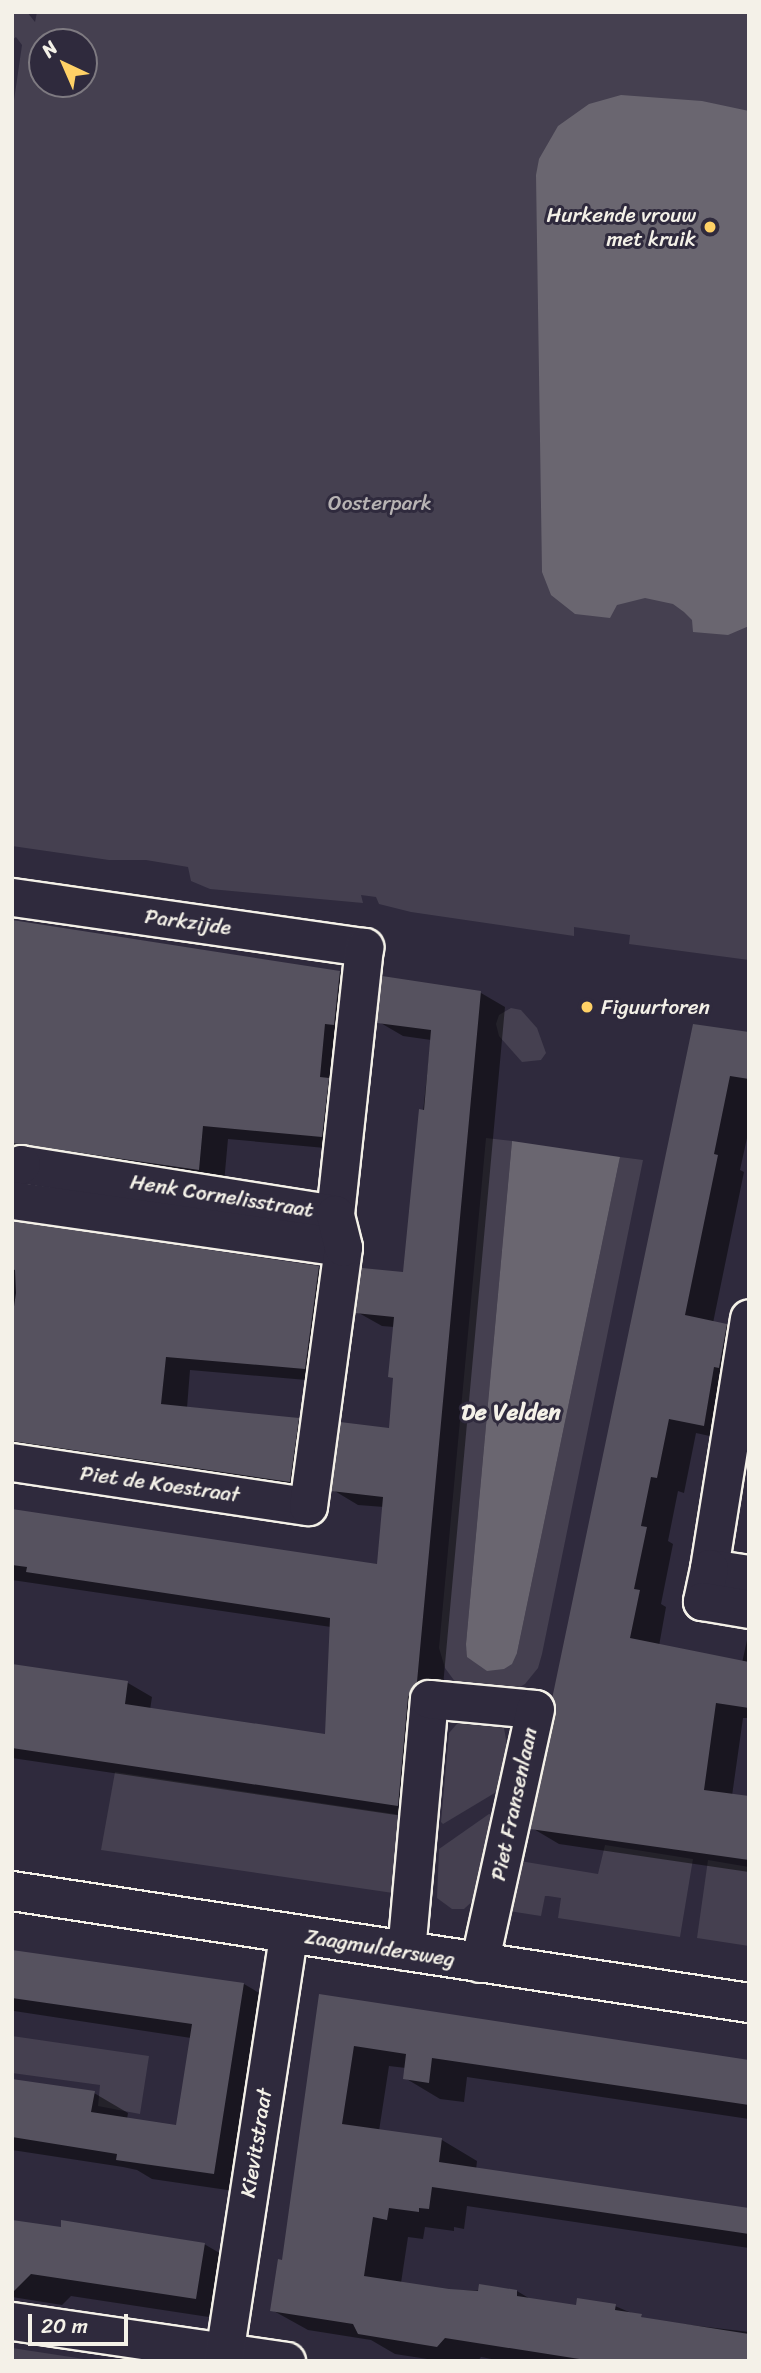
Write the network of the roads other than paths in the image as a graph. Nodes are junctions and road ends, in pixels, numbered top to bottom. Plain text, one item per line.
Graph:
1 (12, 897) edge
2 (364, 947) joint
3 (12, 1169) edge
4 (12, 1200) edge
5 (339, 1230) junction
6 (749, 1318) edge
7 (12, 1462) edge
8 (709, 1568) junction
9 (749, 1574) edge
10 (749, 1609) edge
11 (12, 1891) edge
12 (288, 1934) junction
13 (406, 1951) junction
14 (479, 1963) junction
15 (749, 2004) edge
16 (12, 2321) edge
17 (224, 2356) edge
18 (286, 2361) edge

1 - 2 street, Parkzijde
2 - 5 street, Henk Cornelisstraat
3 - 5 street, Henk Cornelisstraat
4 - 5 street, Henk Cornelisstraat
5 - 7 street, Piet de Koestraat
6 - 8 street
8 - 9 street
8 - 10 street
11 - 12 street, Zaagmuldersweg
12 - 13 street, Zaagmuldersweg
12 - 17 street, Kievitstraat
13 - 14 street, Zaagmuldersweg
13 - 14 street, Piet Fransenlaan
14 - 15 street, Zaagmuldersweg
16 - 17 street
17 - 18 street

